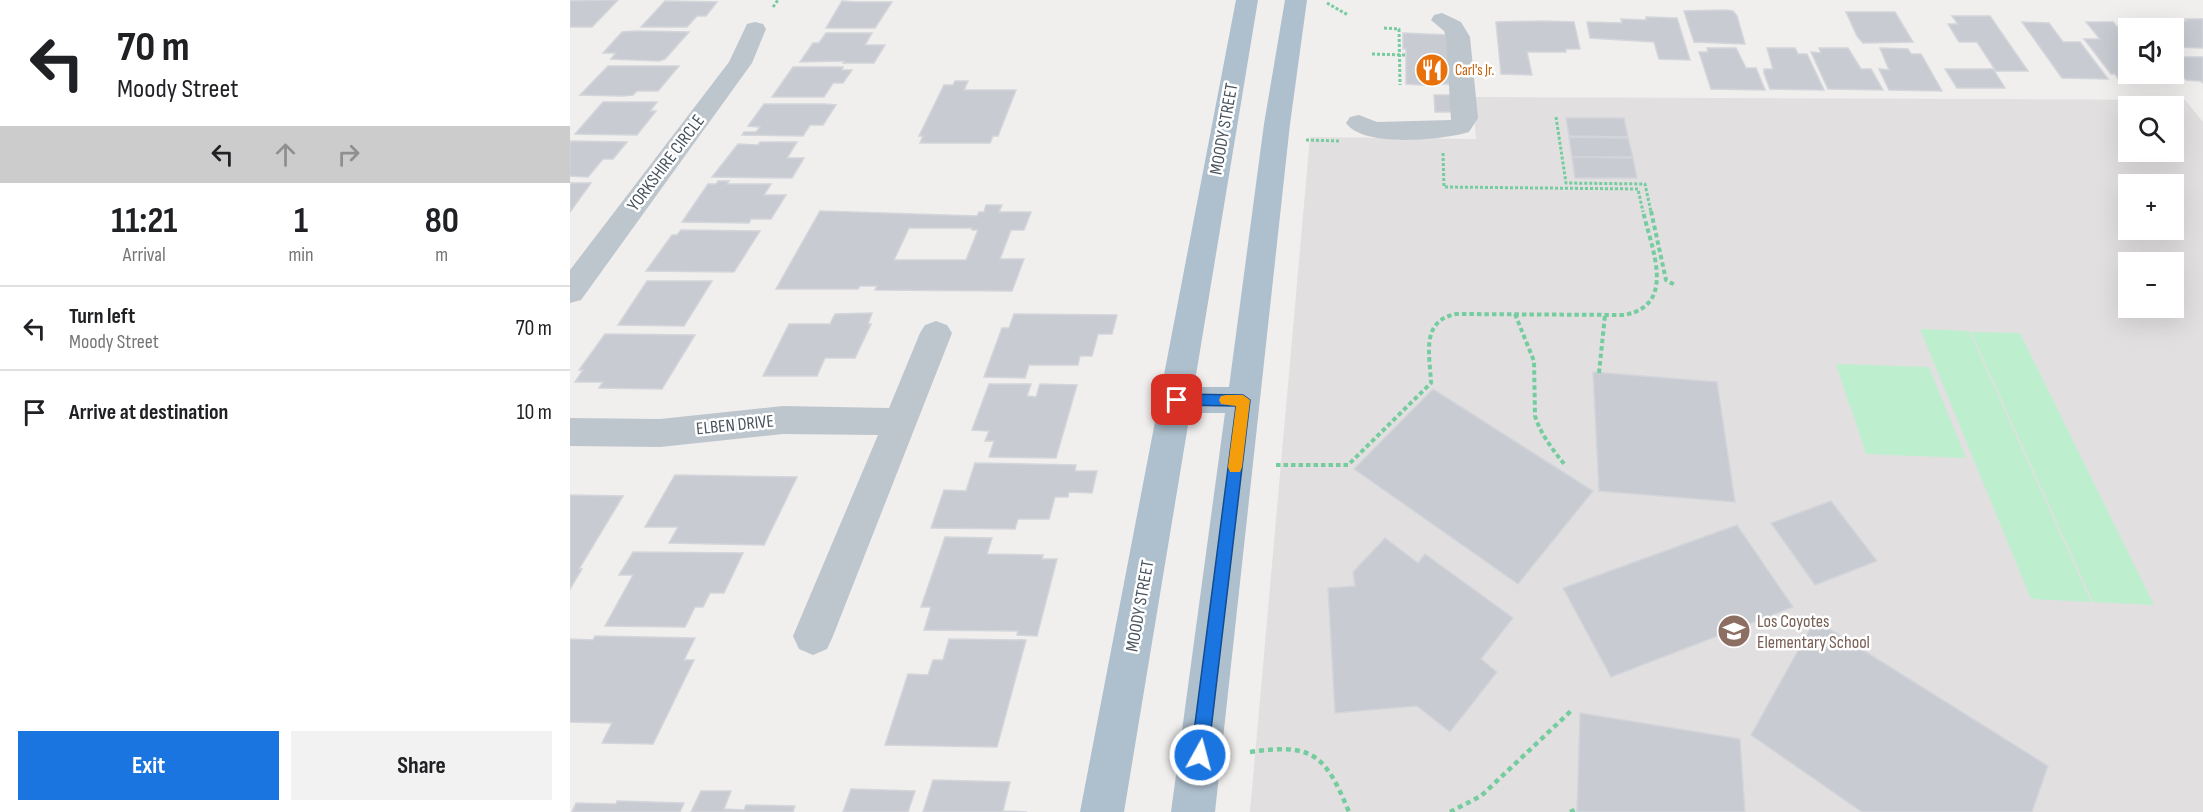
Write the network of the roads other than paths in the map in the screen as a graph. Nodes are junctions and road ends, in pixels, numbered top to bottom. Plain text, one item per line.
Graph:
1 (1247, 0) edge
2 (1312, 2) edge
3 (1442, 20) dead end
4 (755, 29) dead end
5 (1359, 123) dead end
6 (570, 292) edge
7 (936, 333) dead end
8 (1177, 400) junction
9 (1243, 400) junction
10 (900, 422) junction
11 (570, 432) edge
12 (813, 636) dead end
13 (1102, 812) edge
14 (1192, 812) edge

1 - 8 main road, MOODY STREET
2 - 9 main road
3 - 5 street
4 - 6 street, YORKSHIRE CIRCLE
7 - 10 street
8 - 9 main road
8 - 13 main road, MOODY STREET
9 - 14 main road
10 - 11 street, ELBEN DRIVE
10 - 12 street

